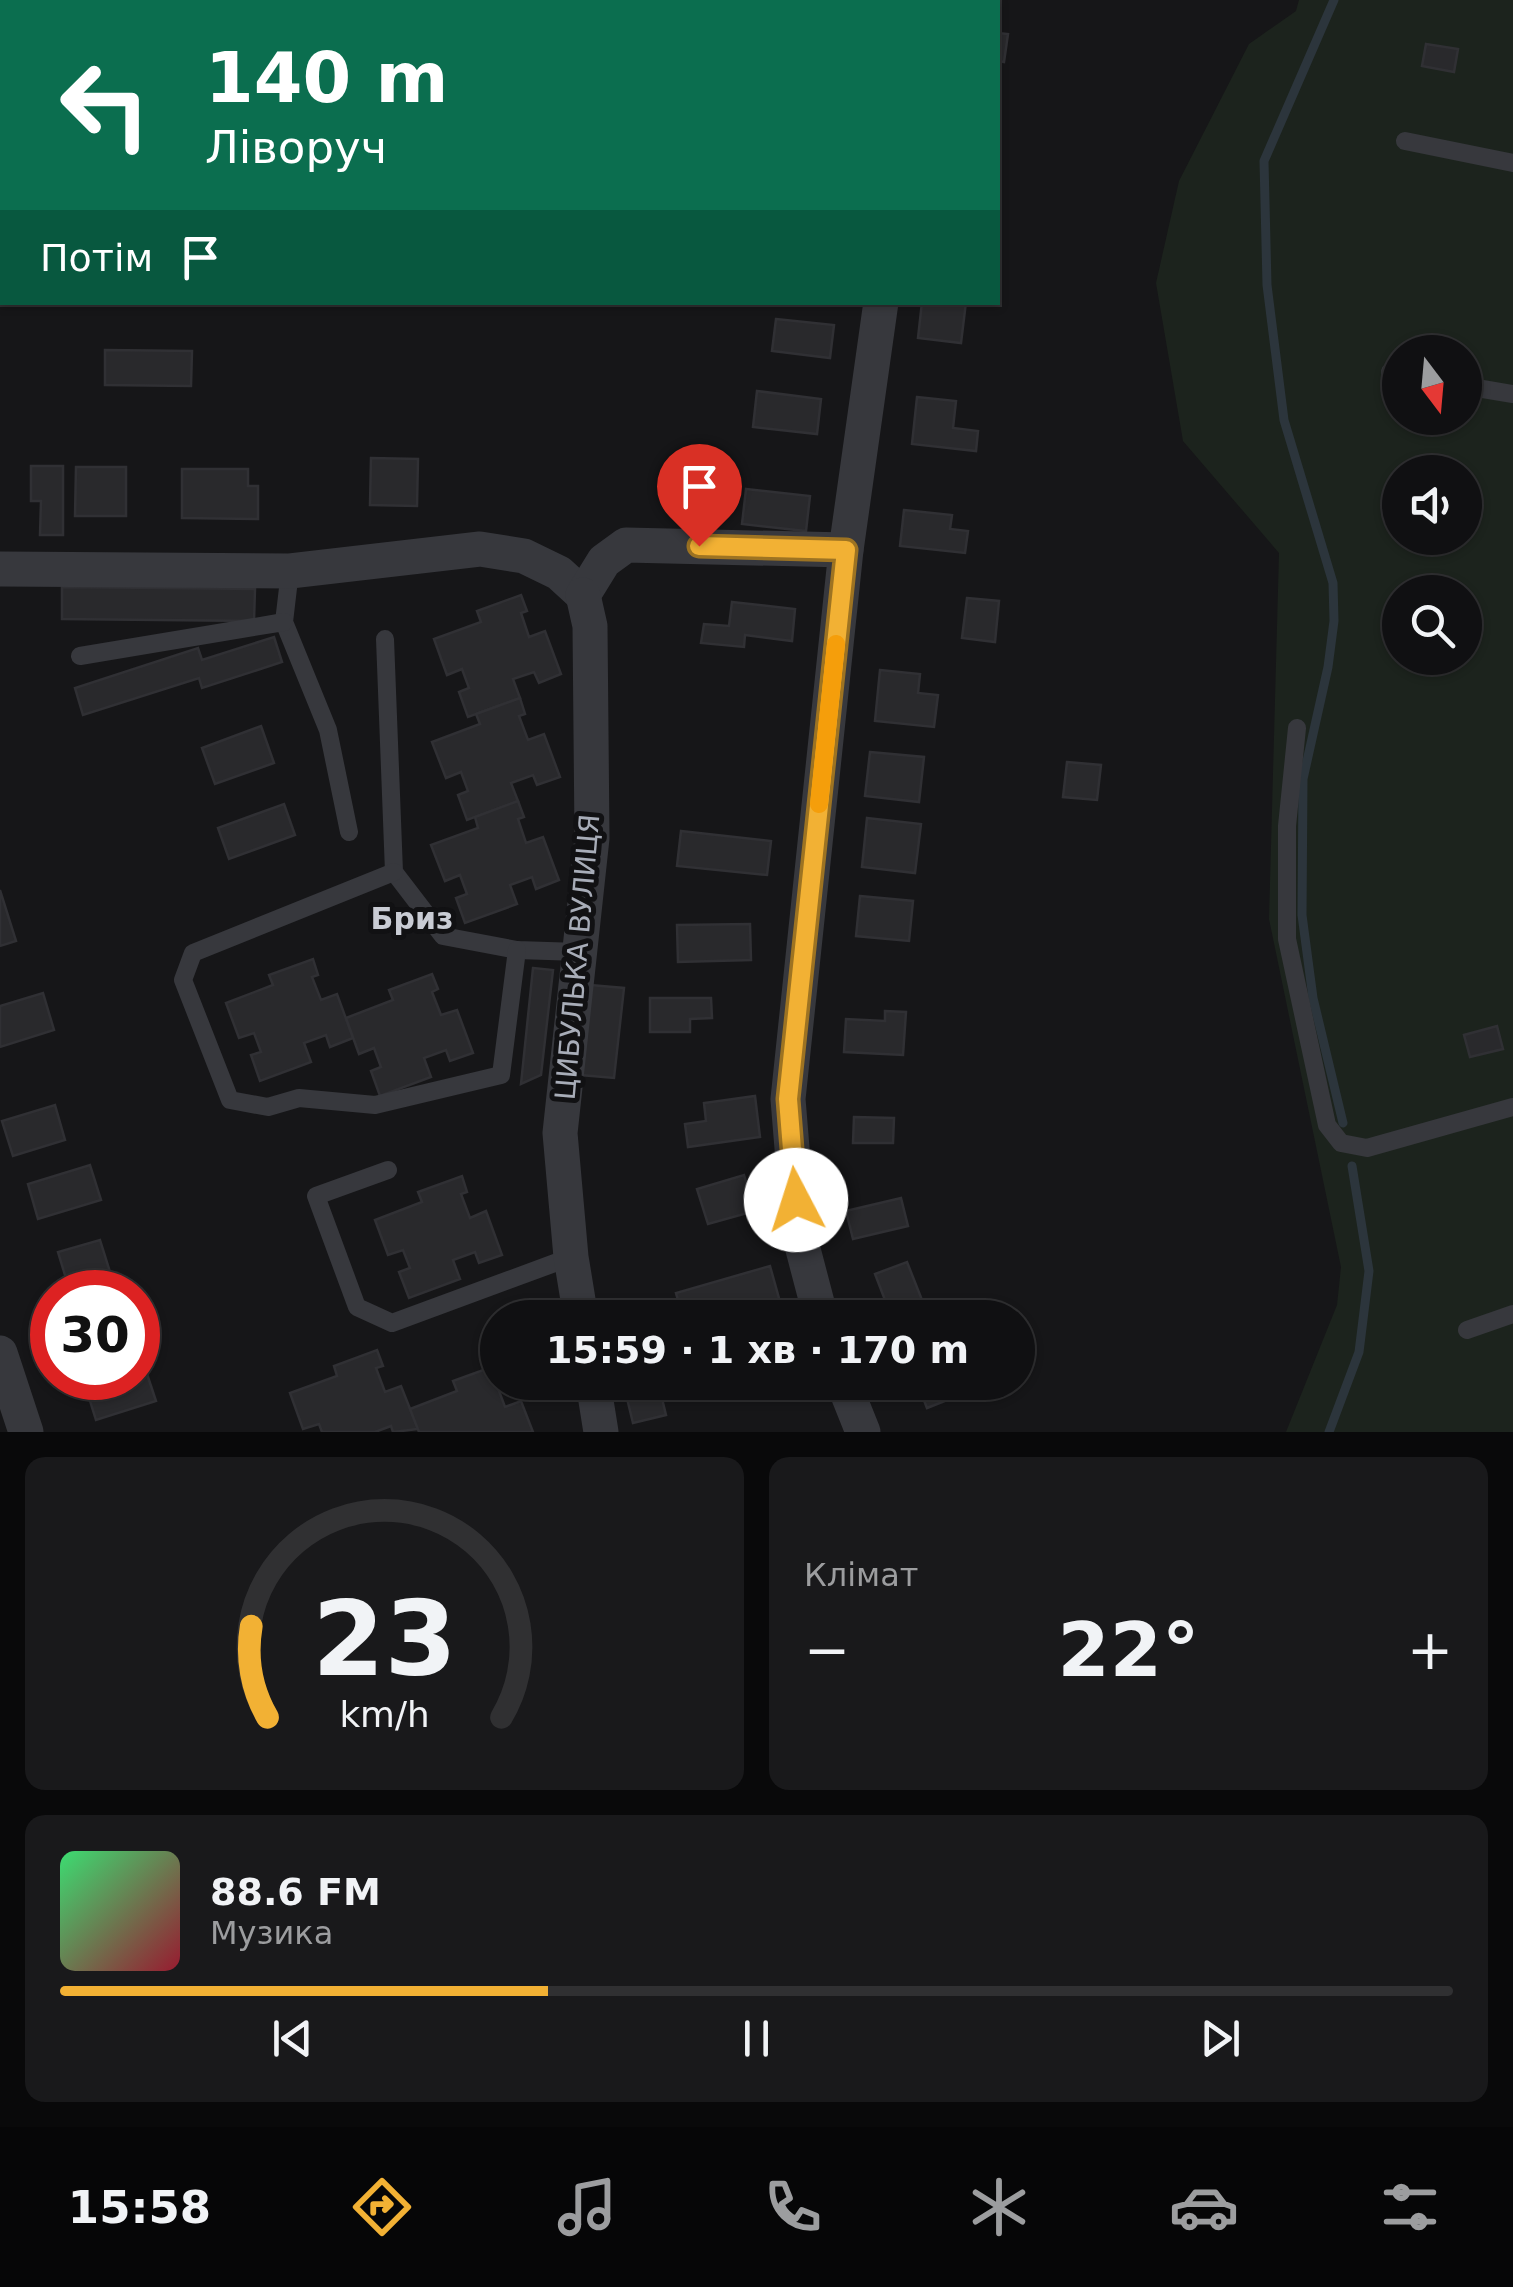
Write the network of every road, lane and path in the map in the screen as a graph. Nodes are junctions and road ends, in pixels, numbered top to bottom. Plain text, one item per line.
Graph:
1 (1405, 141) dead end
2 (1513, 163) edge
3 (881, 305) edge
4 (1482, 389) edge
5 (1513, 394) edge
6 (846, 550) junction
7 (0, 569) edge
8 (290, 571) junction
9 (583, 595) junction
10 (284, 622) junction
11 (385, 639) dead end
12 (80, 656) dead end
13 (1297, 728) dead end
14 (349, 832) dead end
15 (394, 872) junction
16 (517, 950) junction
17 (579, 952) junction
18 (1513, 1107) edge
19 (388, 1170) dead end
20 (570, 1258) junction
21 (578, 1300) edge
22 (816, 1300) edge
23 (1513, 1314) edge
24 (1467, 1330) dead end
25 (0, 1352) edge
26 (595, 1400) edge
27 (850, 1400) edge
28 (26, 1432) edge
29 (601, 1432) edge
30 (862, 1432) edge

1 - 2 lane
3 - 6 street
4 - 5 lane
6 - 9 street
6 - 22 street
7 - 8 street
8 - 9 street
8 - 10 lane
9 - 17 street, ЦИБУЛЬКА ВУЛИЦЯ
10 - 12 lane
10 - 14 lane
11 - 15 lane
13 - 18 lane
15 - 16 lane
15 - 16 lane
16 - 17 lane
17 - 20 street, ЦИБУЛЬКА ВУЛИЦЯ
19 - 20 lane
20 - 21 street, ЦИБУЛЬКА ВУЛИЦЯ
23 - 24 lane
25 - 28 street
26 - 29 street
27 - 30 street

